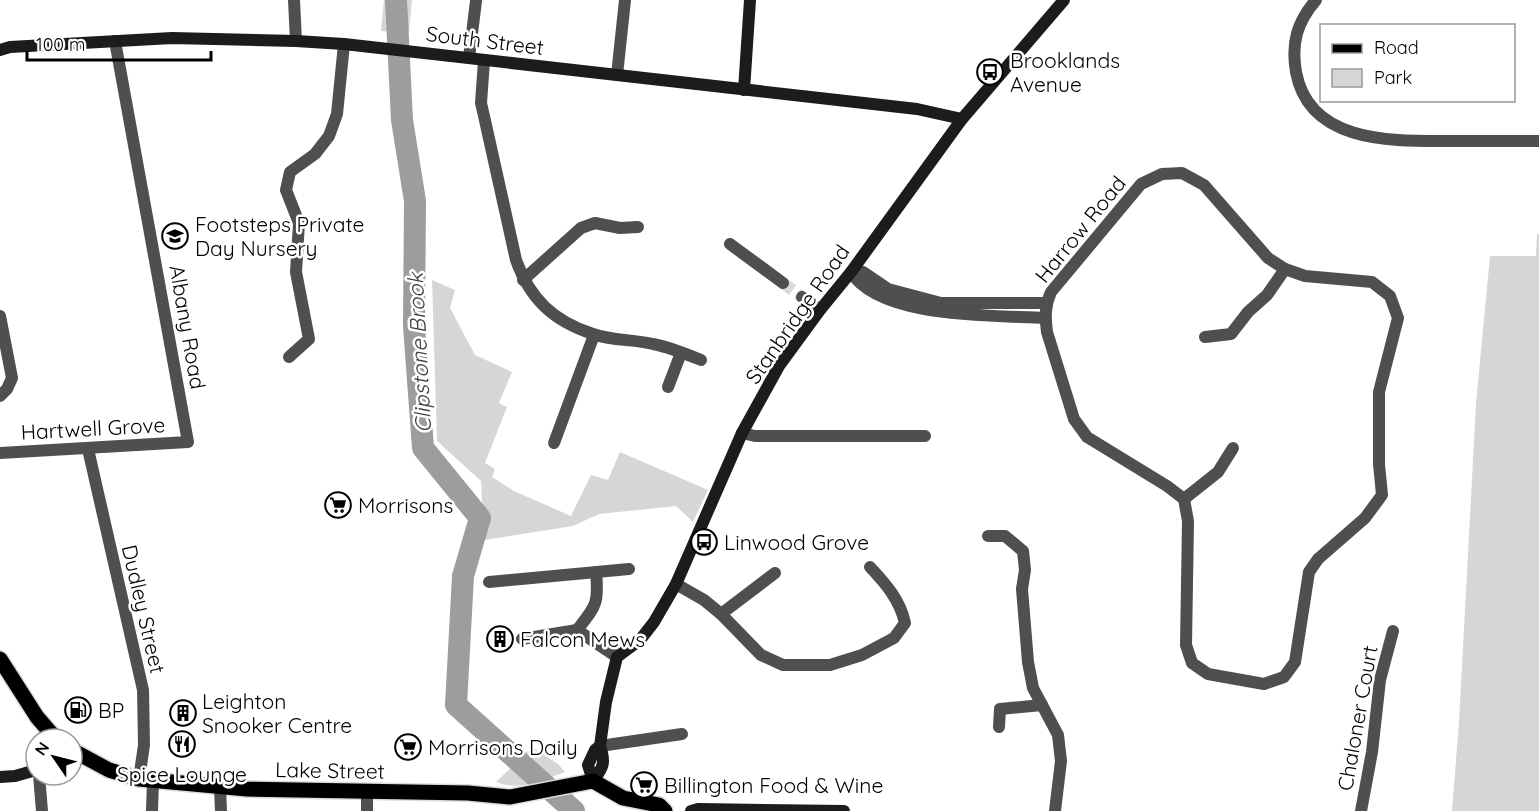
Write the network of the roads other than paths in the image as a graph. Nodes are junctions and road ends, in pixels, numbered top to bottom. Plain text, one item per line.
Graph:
1 (294, 0) edge
2 (625, 0) edge
3 (750, 0) edge
4 (1064, 0) edge
5 (1316, 0) edge
6 (476, 1) edge
7 (296, 40) junction
8 (115, 41) junction
9 (344, 44) junction
10 (0, 50) edge
11 (469, 58) junction
12 (484, 61) junction
13 (617, 75) junction
14 (744, 90) junction
15 (962, 119) junction
16 (1539, 141) edge
17 (638, 227) dead end
18 (730, 244) dead end
19 (1285, 269) junction
20 (851, 272) junction
21 (524, 280) junction
22 (783, 283) tunnel mouth
23 (802, 297) tunnel mouth
24 (1046, 303) junction
25 (820, 310) junction
26 (0, 316) edge
27 (1045, 318) junction
28 (594, 335) junction
29 (1205, 337) dead end
30 (681, 353) junction
31 (289, 357) dead end
32 (701, 360) dead end
33 (668, 387) dead end
34 (0, 396) edge
35 (742, 433) junction
36 (925, 435) dead end
37 (188, 442) joint
38 (554, 443) dead end
39 (1233, 448) dead end
40 (88, 449) junction
41 (0, 453) edge
42 (1184, 499) junction
43 (988, 536) dead end
44 (870, 567) dead end
45 (629, 569) dead end
46 (596, 572) junction
47 (775, 573) dead end
48 (489, 582) dead end
49 (676, 584) junction
50 (721, 614) junction
51 (577, 630) junction
52 (1393, 631) dead end
53 (522, 639) dead end
54 (617, 657) junction
55 (0, 659) edge
56 (1042, 705) junction
57 (46, 727) edge
58 (999, 727) dead end
59 (682, 734) dead end
60 (600, 746) junction
61 (84, 756) edge
62 (24, 773) edge
63 (0, 777) edge
64 (146, 780) junction
65 (593, 781) junction
66 (40, 787) edge
67 (220, 787) junction
68 (367, 791) junction
69 (42, 811) edge
70 (152, 811) edge
71 (221, 811) edge
72 (367, 811) edge
73 (665, 811) edge
74 (691, 811) edge
75 (804, 811) edge
76 (844, 811) edge
77 (1055, 811) edge
78 (1361, 811) edge

1 - 7 street
2 - 13 street
3 - 14 street
4 - 15 street, Stanbridge Road
5 - 16 street
6 - 11 street
7 - 8 street, South Street
7 - 9 street, South Street
8 - 10 street, South Street
8 - 37 street, Albany Road
9 - 11 street, South Street
9 - 31 street
11 - 12 street, South Street
12 - 13 street, South Street
12 - 21 street
13 - 14 street, South Street
14 - 15 street, South Street
15 - 20 street, Stanbridge Road
17 - 21 street
18 - 22 street
19 - 24 street, Harrow Road
19 - 29 street
19 - 42 street, Harrow Road
20 - 24 street, Harrow Road
20 - 25 street, Stanbridge Road
20 - 27 street, Harrow Road
21 - 28 street
23 - 25 street
24 - 27 street, Harrow Road
25 - 35 street, Stanbridge Road
26 - 34 street
27 - 42 street, Harrow Road
28 - 30 street
28 - 38 street
30 - 32 street
30 - 33 street
35 - 36 street
35 - 49 street, Stanbridge Road
37 - 40 street, Hartwell Grove
39 - 42 street
40 - 41 street, Hartwell Grove
40 - 64 street, Dudley Street
43 - 56 street
44 - 50 street
45 - 46 street
46 - 48 street
46 - 51 street
47 - 50 street
49 - 50 street
49 - 54 street, Stanbridge Road
51 - 53 street
51 - 54 street
52 - 78 street, Chaloner Court
54 - 60 street
55 - 57 main road
56 - 58 street
56 - 77 street
59 - 60 street
60 - 65 street
61 - 64 main road, Lake Street
62 - 63 street
64 - 67 main road, Lake Street
64 - 70 street, Dudley Street
65 - 68 main road, Lake Street
65 - 73 main road
66 - 69 street
67 - 68 main road, Lake Street
67 - 71 street
68 - 72 street
74 - 75 street
75 - 76 street

